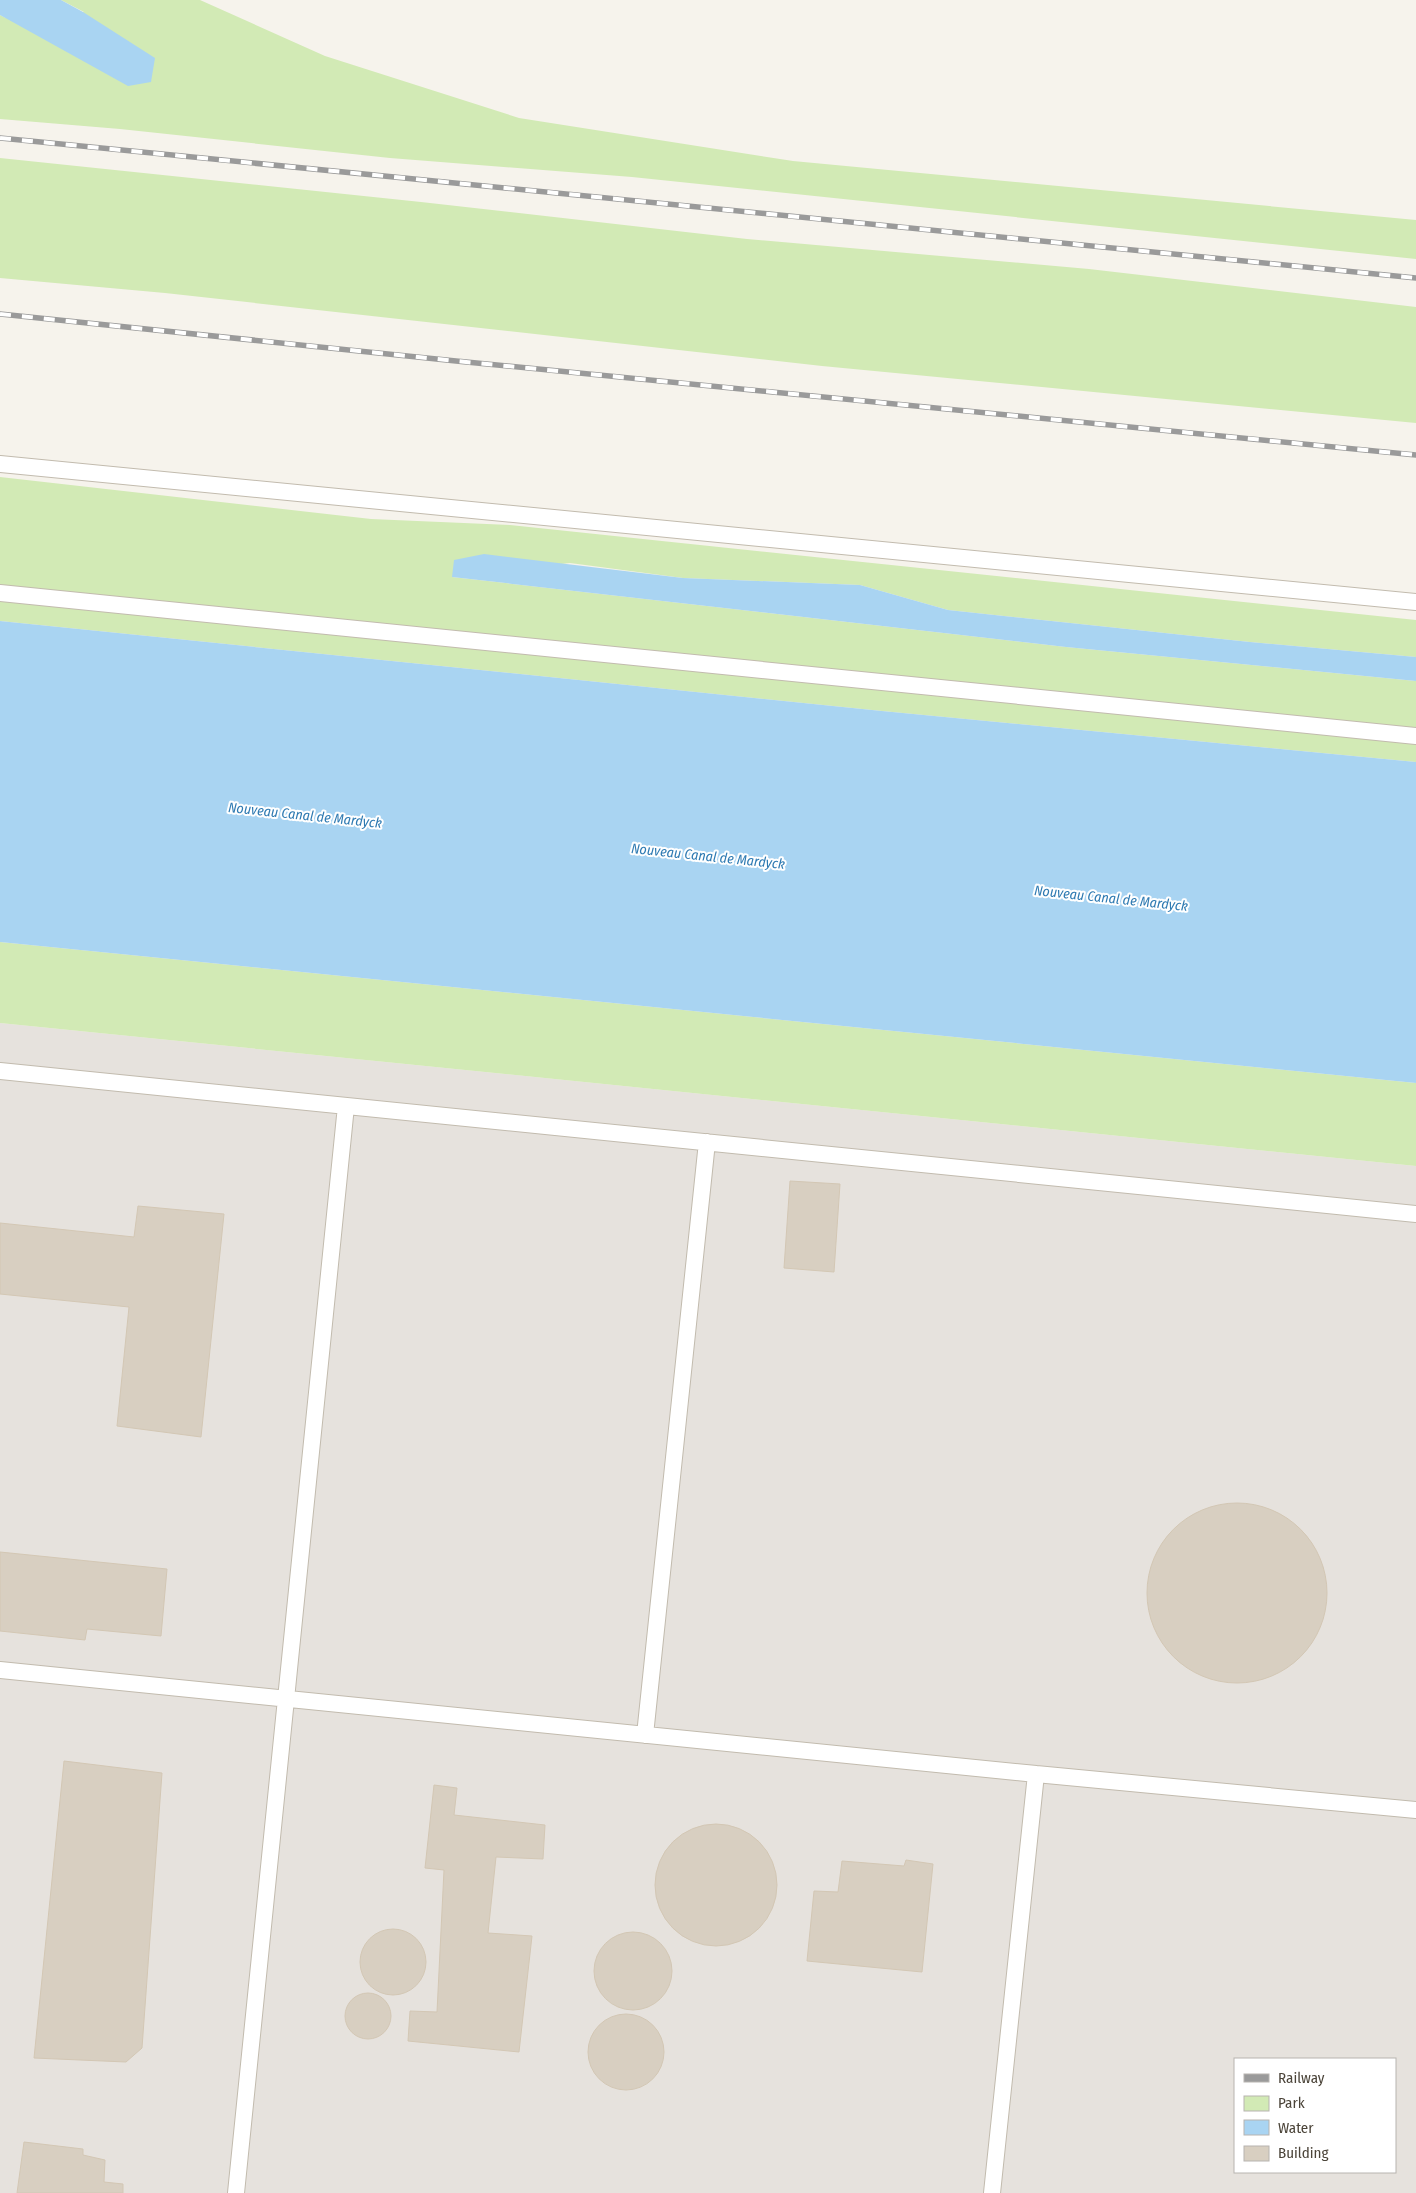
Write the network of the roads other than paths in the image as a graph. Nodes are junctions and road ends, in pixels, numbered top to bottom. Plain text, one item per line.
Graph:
1 (0, 464) edge
2 (0, 593) edge
3 (1416, 602) edge
4 (1416, 736) edge
5 (0, 1070) edge
6 (346, 1106) junction
7 (707, 1142) junction
8 (1416, 1214) edge
9 (0, 1670) edge
10 (286, 1699) junction
11 (645, 1735) junction
12 (1036, 1774) junction
13 (1416, 1810) edge
14 (236, 2193) edge
15 (992, 2193) edge

1 - 3 lane
2 - 4 lane
5 - 6 lane
6 - 7 lane
6 - 10 lane
7 - 8 lane
7 - 11 lane
9 - 10 lane
10 - 11 lane
10 - 14 lane
11 - 12 lane
12 - 13 lane
12 - 15 lane

